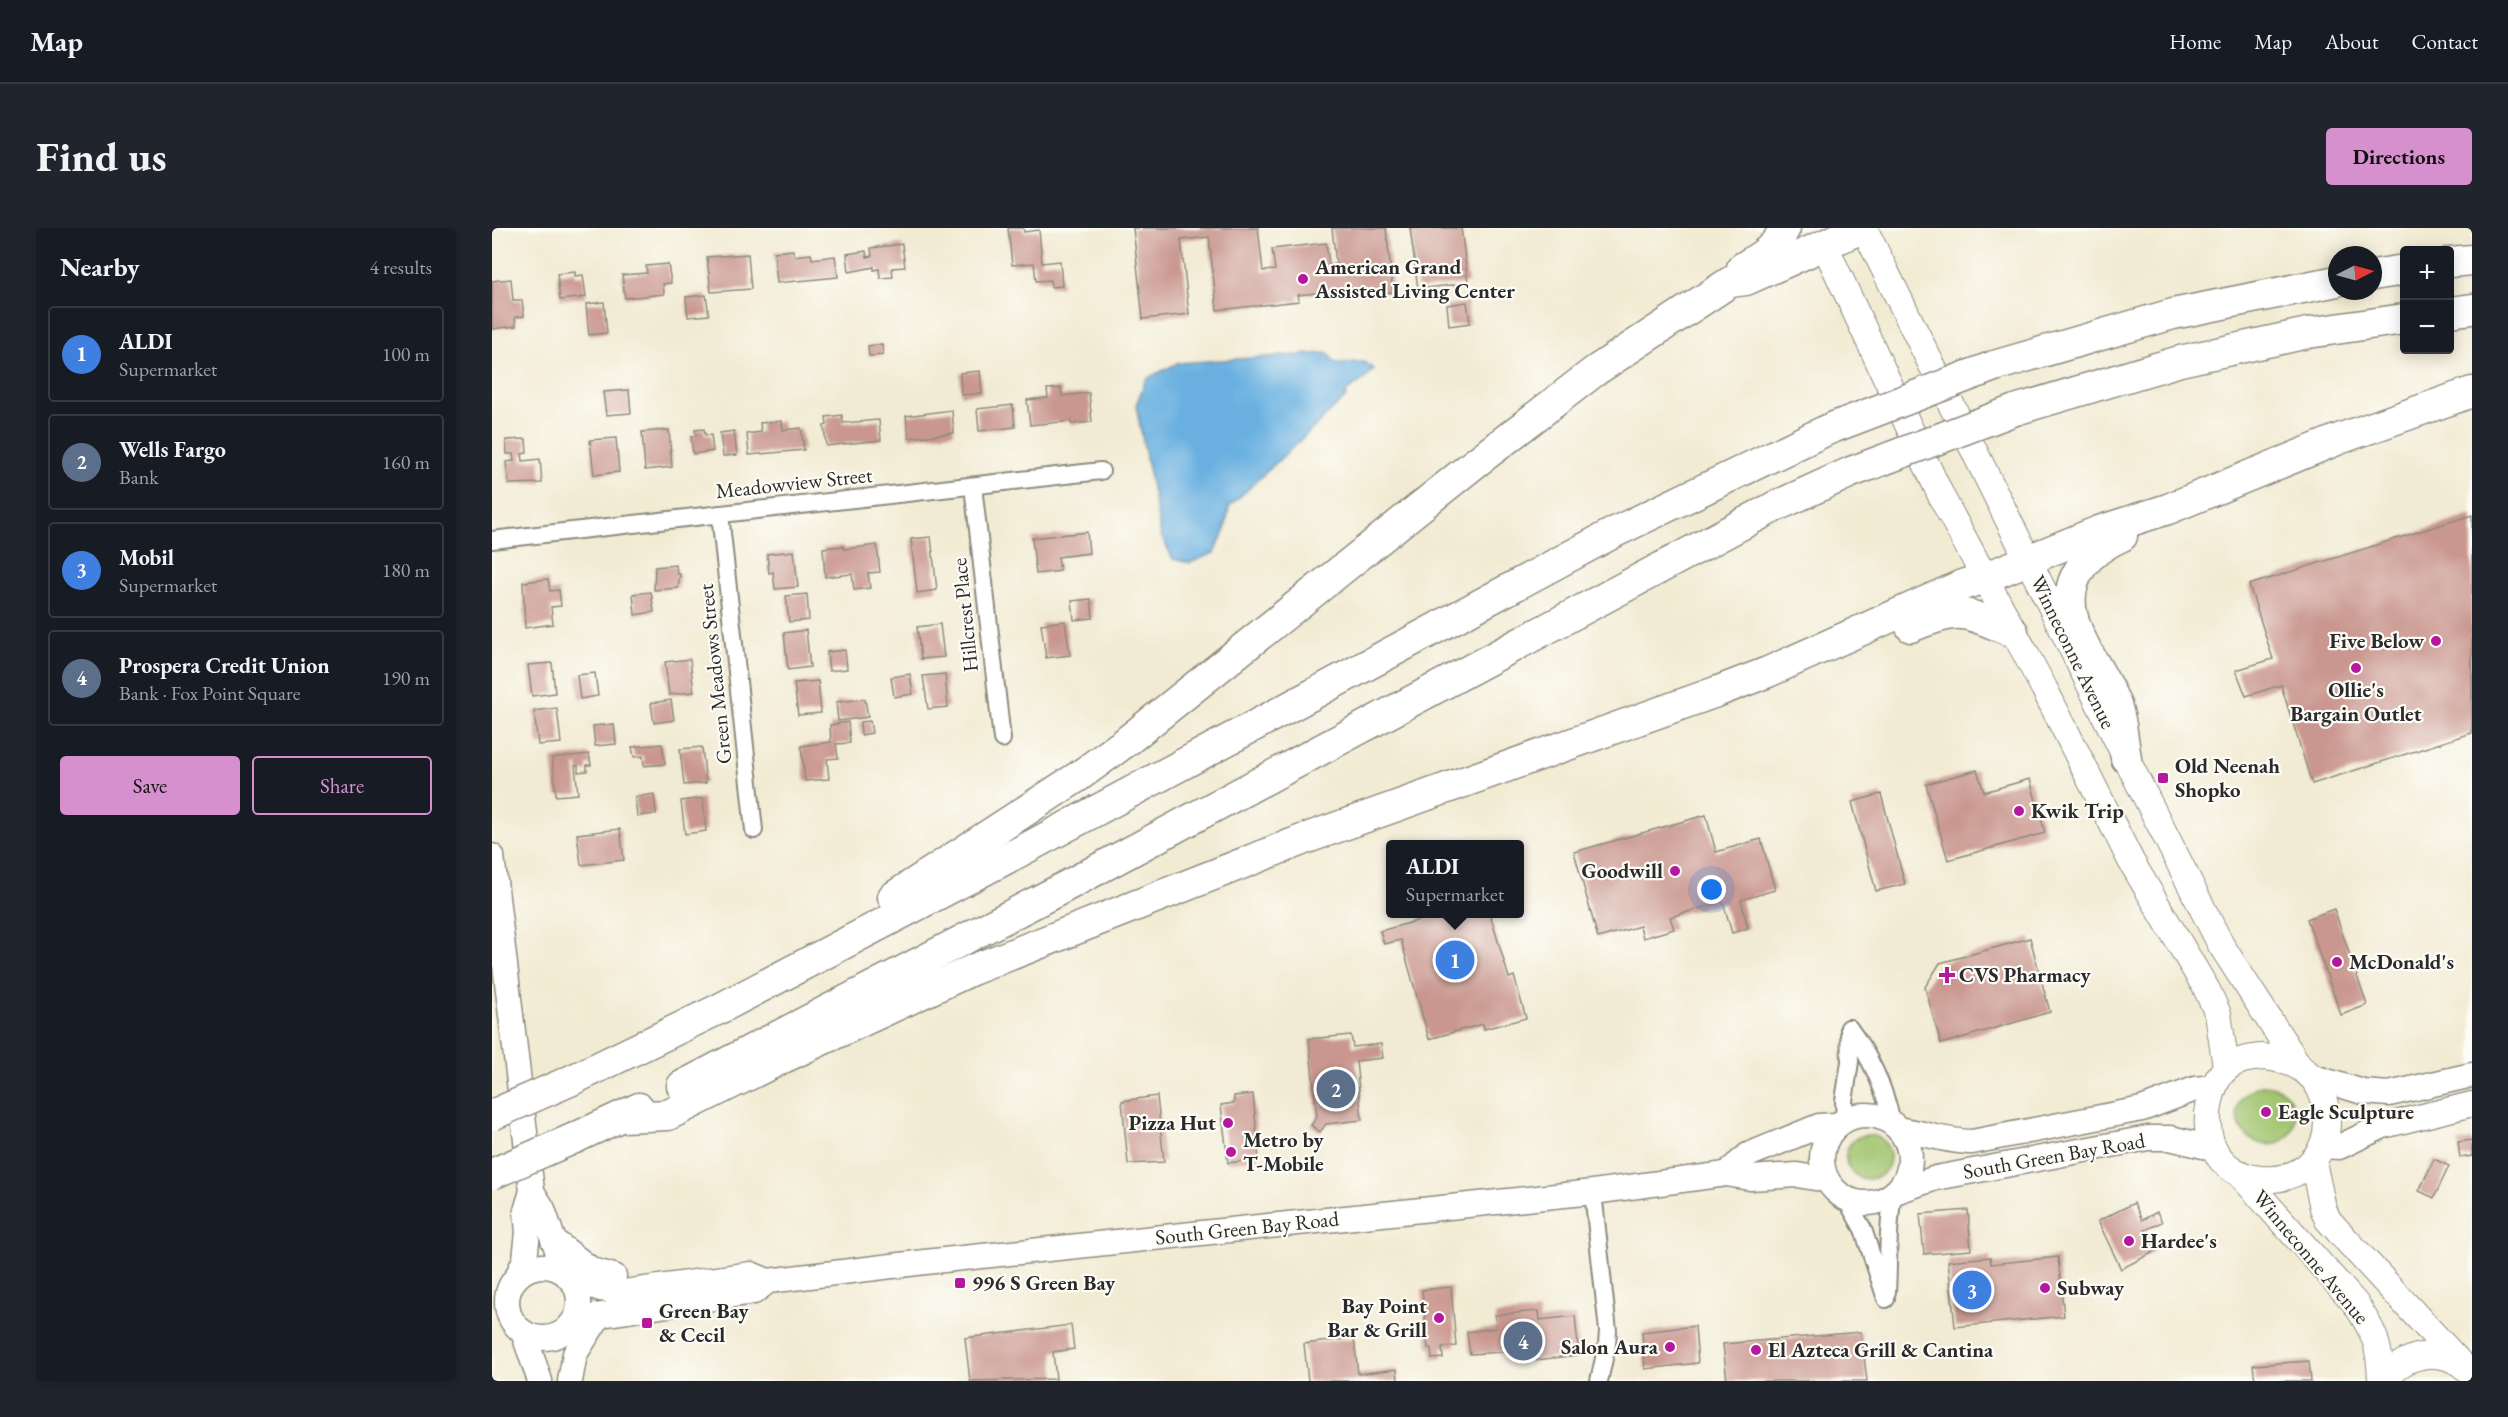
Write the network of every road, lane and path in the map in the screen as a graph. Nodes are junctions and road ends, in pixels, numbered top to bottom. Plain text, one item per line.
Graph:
1 (1785, 228) edge
2 (1863, 228) edge
3 (1820, 237) edge
4 (2472, 260) edge
5 (2454, 262) edge
6 (2400, 271) edge
7 (2382, 274) edge
8 (1730, 282) junction
9 (2328, 283) edge
10 (2472, 309) edge
11 (2454, 311) edge
12 (2400, 320) edge
13 (2472, 392) edge
14 (1101, 471) dead end
15 (973, 486) junction
16 (2169, 509) junction
17 (720, 514) junction
18 (492, 540) edge
19 (2027, 559) junction
20 (1984, 578) junction
21 (2013, 632) junction
22 (1768, 672) junction
23 (1002, 740) dead end
24 (2126, 758) junction
25 (754, 830) dead end
26 (492, 856) edge
27 (494, 895) edge
28 (785, 974) junction
29 (2305, 1071) junction
30 (2472, 1076) edge
31 (2220, 1077) junction
32 (2472, 1104) edge
33 (492, 1115) edge
34 (622, 1117) junction
35 (1841, 1123) junction
36 (1896, 1126) junction
37 (2212, 1148) junction
38 (2318, 1154) junction
39 (2239, 1173) junction
40 (492, 1174) edge
41 (1726, 1174) junction
42 (1827, 1180) junction
43 (532, 1191) junction
44 (1593, 1192) junction
45 (1896, 1193) junction
46 (1846, 1199) junction
47 (553, 1240) junction
48 (565, 1274) junction
49 (760, 1278) junction
50 (507, 1286) edge
51 (598, 1316) junction
52 (492, 1321) edge
53 (571, 1324) junction
54 (521, 1330) junction
55 (2467, 1367) edge
56 (540, 1381) edge
57 (555, 1381) edge
58 (570, 1381) edge
59 (1599, 1381) edge
60 (2383, 1381) edge

1 - 8 highway
2 - 3 highway
2 - 19 main road, Winneconne Avenue
3 - 8 highway
3 - 20 main road, Winneconne Avenue
4 - 5 highway
6 - 7 highway
8 - 28 highway
9 - 28 highway, bridge
10 - 11 highway
12 - 34 highway, bridge
13 - 16 highway
14 - 15 street, Meadowview Street
15 - 17 street, Meadowview Street
15 - 23 street, Hillcrest Place
16 - 19 highway
16 - 24 highway
17 - 18 street, Meadowview Street
17 - 25 street, Green Meadows Street
19 - 20 highway
19 - 24 main road, Winneconne Avenue
20 - 21 main road, Winneconne Avenue
20 - 22 highway
21 - 22 highway
21 - 31 main road, Winneconne Avenue
22 - 34 highway
24 - 29 main road, Winneconne Avenue
26 - 27 main road
27 - 43 main road
28 - 33 highway, bridge
29 - 30 main road
29 - 31 main road
29 - 38 main road
31 - 36 main road, South Green Bay Road
31 - 37 main road
32 - 38 main road
34 - 40 highway, bridge
35 - 36 main road
35 - 36 street
35 - 41 main road
35 - 42 main road
36 - 45 main road
37 - 39 main road
37 - 45 main road, South Green Bay Road
38 - 39 main road
38 - 55 main road, Winneconne Avenue
39 - 60 main road, Winneconne Avenue
41 - 42 main road, South Green Bay Road
41 - 44 main road, South Green Bay Road
42 - 46 main road
43 - 47 main road
43 - 50 main road
44 - 49 main road, South Green Bay Road
44 - 59 street
45 - 46 main road
45 - 46 street
47 - 48 main road
47 - 49 main road
48 - 49 main road, South Green Bay Road
48 - 50 main road
48 - 53 main road
49 - 51 main road, South Green Bay Road
50 - 54 main road
51 - 53 main road, South Green Bay Road
51 - 58 main road
52 - 54 main road
53 - 54 main road
53 - 57 main road
54 - 56 main road
55 - 60 main road

